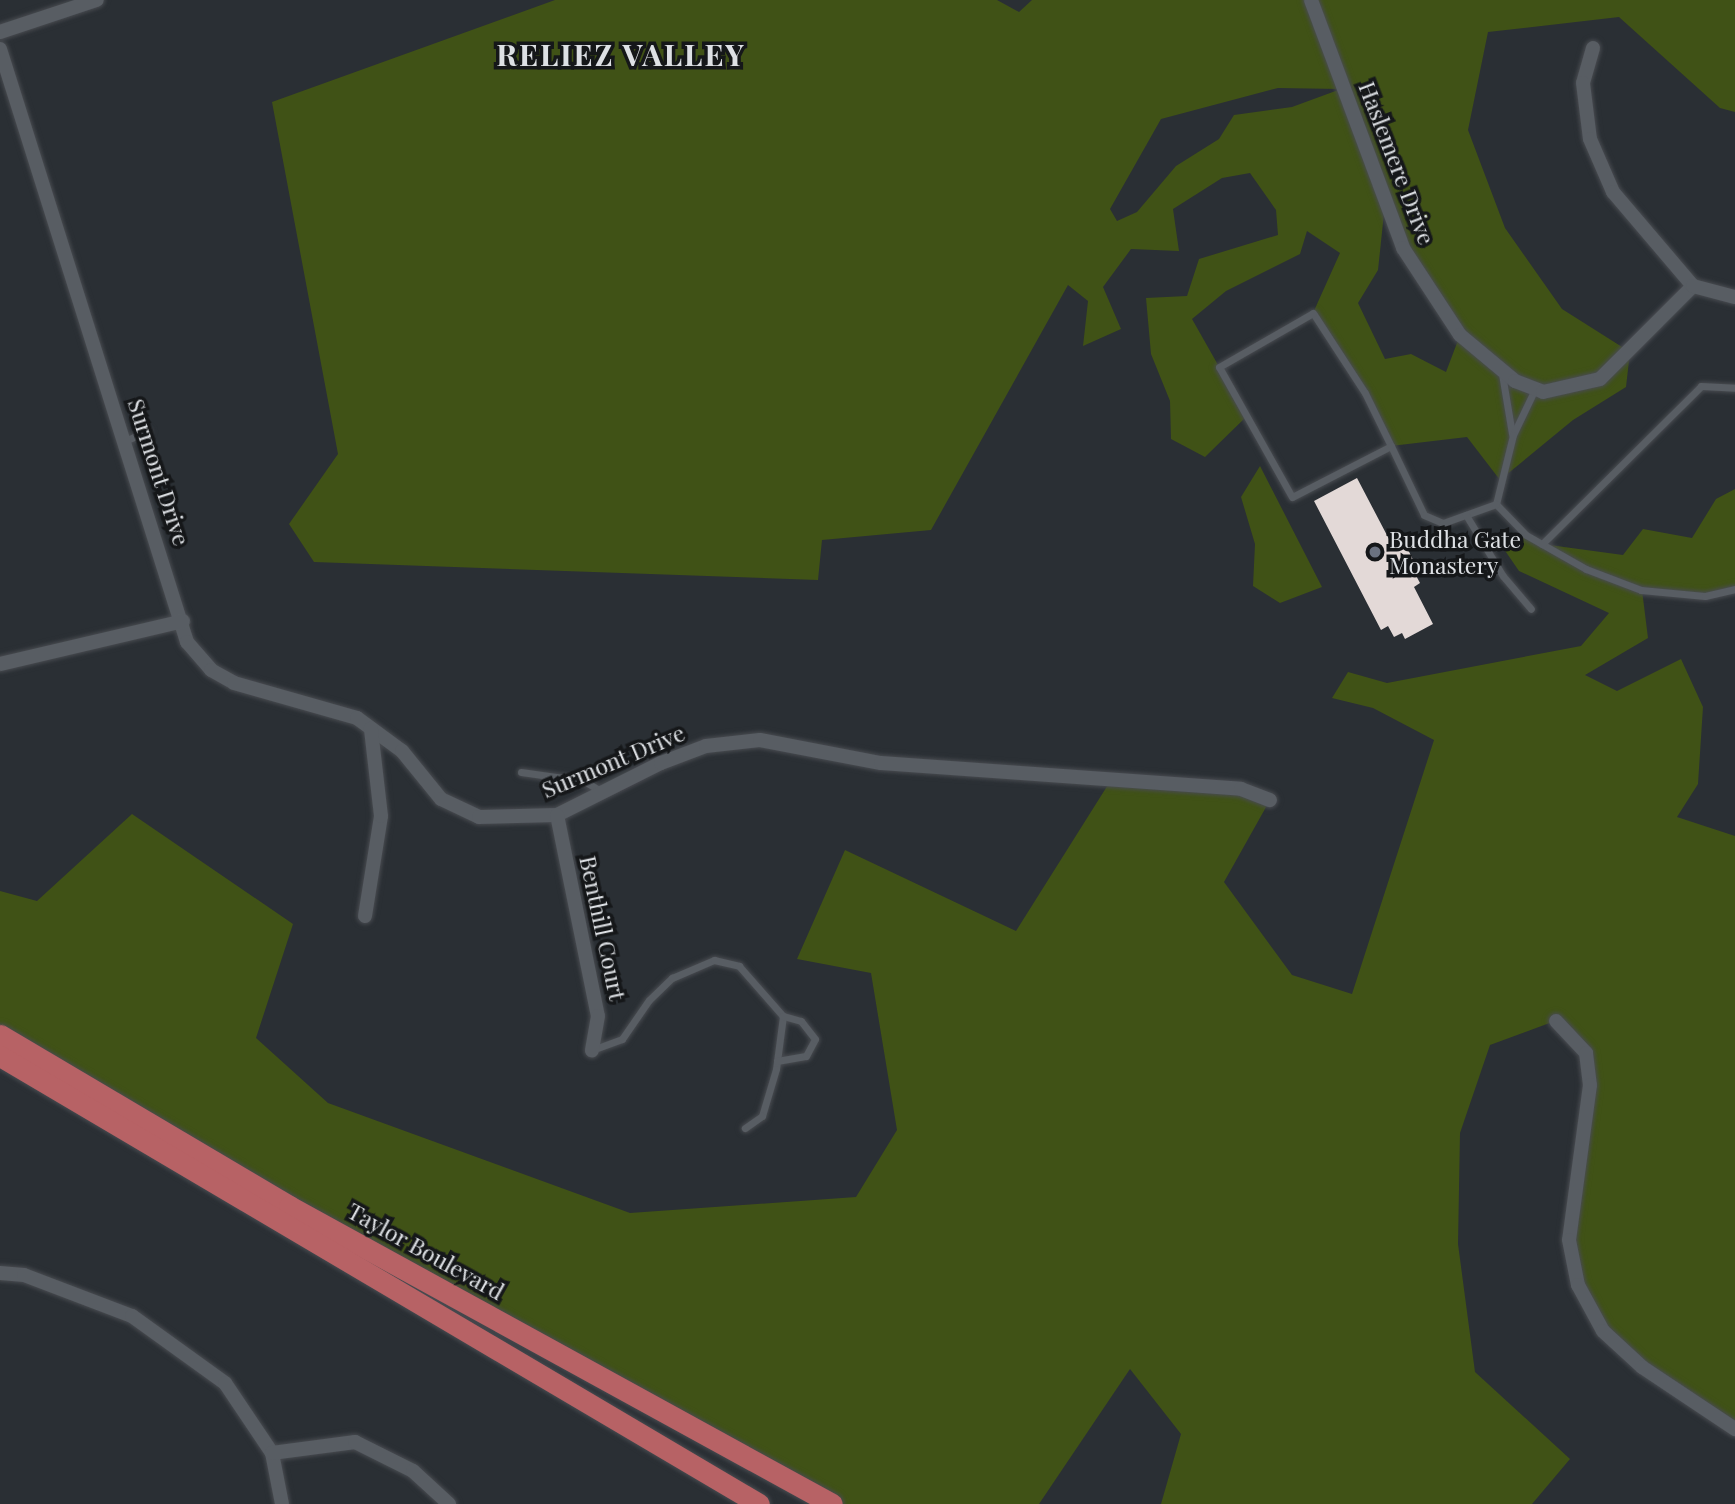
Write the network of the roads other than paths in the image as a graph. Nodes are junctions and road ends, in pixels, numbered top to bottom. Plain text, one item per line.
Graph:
1 (97, 0) edge
2 (1311, 0) edge
3 (0, 32) edge
4 (1593, 48) dead end
5 (0, 49) edge
6 (1693, 286) junction
7 (1735, 297) edge
8 (1501, 369) junction
9 (1735, 388) edge
10 (1535, 389) junction
11 (147, 431) dead end
12 (1513, 435) junction
13 (125, 441) junction
14 (1391, 446) junction
15 (1496, 503) junction
16 (1466, 515) junction
17 (1542, 544) junction
18 (1735, 589) edge
19 (1531, 609) dead end
20 (183, 621) junction
21 (0, 664) edge
22 (371, 729) junction
23 (521, 772) dead end
24 (602, 792) junction
25 (1270, 800) dead end
26 (557, 815) junction
27 (365, 916) dead end
28 (783, 1016) junction
29 (1556, 1021) dead end
30 (0, 1035) edge
31 (592, 1050) joint
32 (0, 1056) edge
33 (777, 1061) junction
34 (745, 1128) dead end
35 (0, 1273) edge
36 (1735, 1429) edge
37 (272, 1453) junction
38 (282, 1504) edge
39 (449, 1504) edge
40 (759, 1504) edge
41 (832, 1504) edge

1 - 3 street
2 - 8 street, Haslemere Drive
4 - 6 street
5 - 13 street, Surmont Drive
6 - 7 street
6 - 10 street
8 - 10 street, Haslemere Drive
8 - 12 lane
9 - 17 lane
10 - 12 lane
11 - 13 lane
12 - 15 lane
13 - 20 street, Surmont Drive
14 - 14 lane
14 - 16 lane
15 - 16 lane
15 - 17 lane
16 - 19 lane
17 - 18 lane
20 - 21 street
20 - 22 street, Surmont Drive
22 - 26 street, Surmont Drive
22 - 27 street
23 - 24 lane
24 - 25 street, Surmont Drive
24 - 26 street, Surmont Drive
26 - 31 street, Benthill Court
28 - 31 lane
28 - 33 lane
28 - 33 lane
29 - 36 street
30 - 41 main road, Taylor Boulevard
32 - 40 main road
33 - 34 lane
35 - 37 street
37 - 38 street
37 - 39 street

